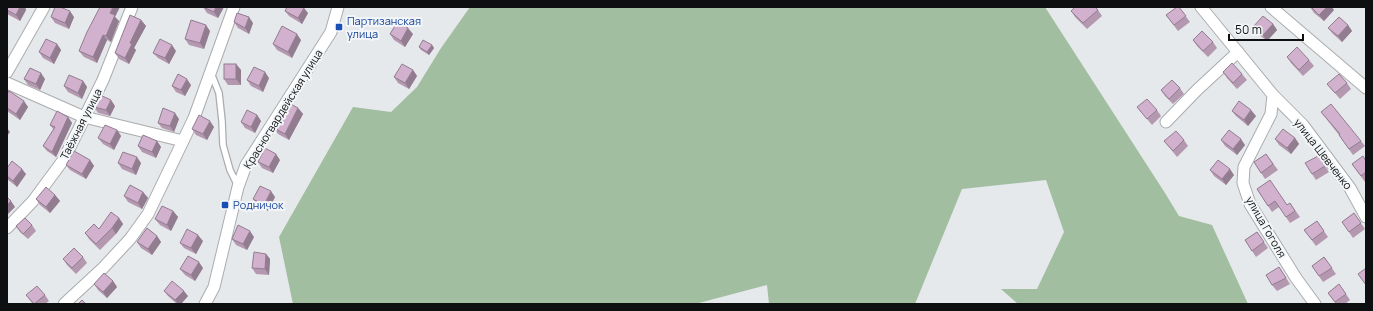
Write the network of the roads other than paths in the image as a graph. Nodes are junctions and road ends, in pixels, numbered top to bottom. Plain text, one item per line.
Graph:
1 (44, 7) edge
2 (132, 7) edge
3 (234, 7) edge
4 (338, 7) edge
5 (1201, 7) edge
6 (1270, 7) edge
7 (1238, 52) junction
8 (7, 72) edge
9 (211, 73) junction
10 (7, 83) edge
11 (1366, 88) edge
12 (1273, 95) junction
13 (84, 117) junction
14 (1166, 122) dead end
15 (183, 142) junction
16 (238, 187) junction
17 (1366, 217) edge
18 (7, 228) edge
19 (64, 304) edge
20 (205, 304) edge
21 (1315, 304) edge

1 - 8 street
2 - 13 street, Таёжная улица
3 - 9 street
4 - 16 street, Красногвардейская улица
5 - 7 street
6 - 11 street
7 - 12 street
7 - 14 street
9 - 15 street
9 - 16 lane
10 - 13 street
12 - 17 street, улица Шевченко
12 - 21 street, улица Гоголя
13 - 15 street
13 - 18 street, Таёжная улица
15 - 19 street
16 - 20 street, Красногвардейская улица

